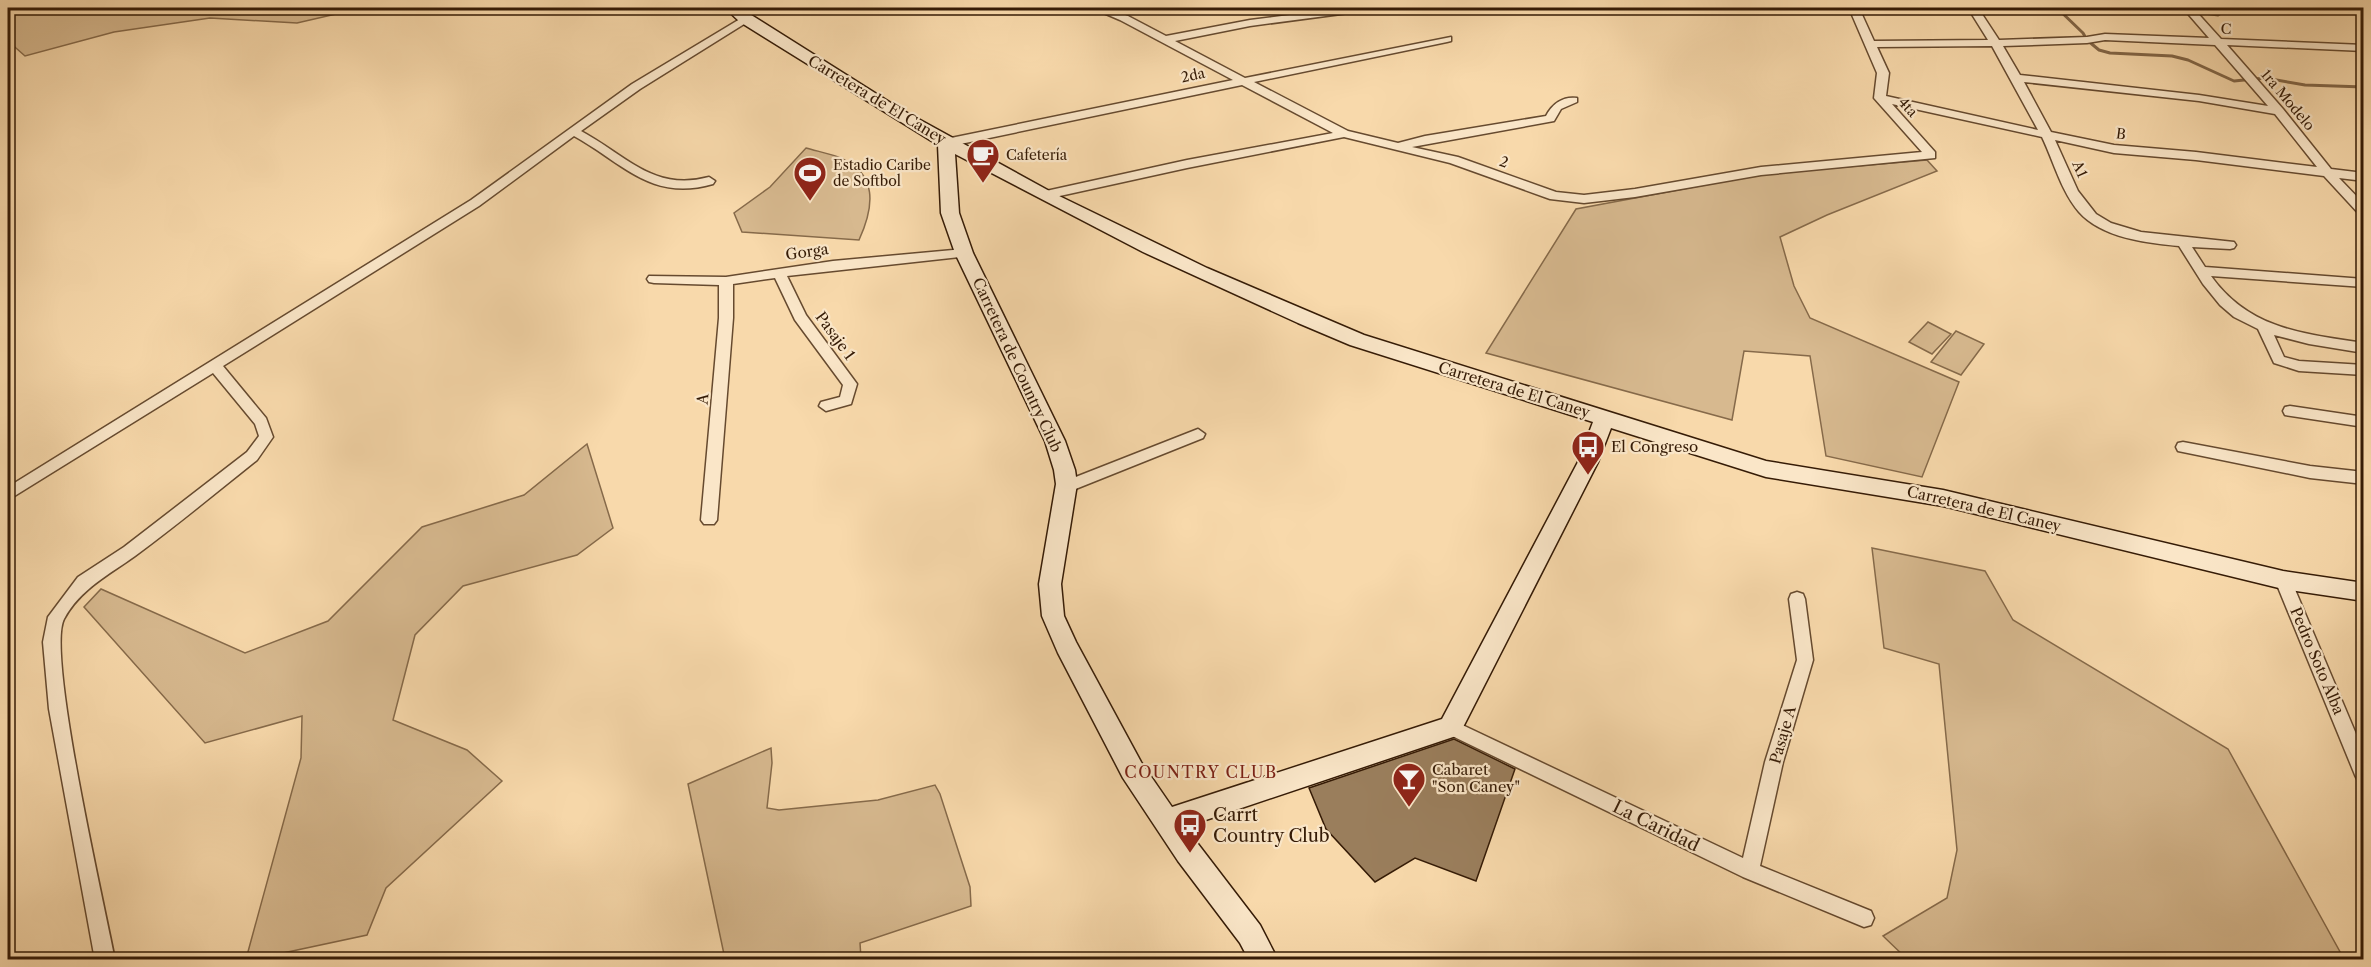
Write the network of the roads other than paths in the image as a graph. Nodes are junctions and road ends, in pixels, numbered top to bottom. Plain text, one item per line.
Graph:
1 (1097, 8) edge
2 (1364, 8) edge
3 (1854, 8) edge
4 (1973, 8) edge
5 (2188, 8) edge
6 (738, 13) edge
7 (1447, 39) dead end
8 (1162, 40) junction
9 (1996, 43) junction
10 (1871, 44) junction
11 (2219, 44) junction
12 (2364, 48) edge
13 (2016, 78) junction
14 (1242, 80) junction
15 (1880, 98) junction
16 (1573, 100) dead end
17 (2279, 111) junction
18 (573, 130) junction
19 (1344, 134) junction
20 (2047, 135) junction
21 (946, 143) junction
22 (1401, 146) junction
23 (1931, 155) joint
24 (2326, 171) junction
25 (2364, 177) edge
26 (709, 181) dead end
27 (1046, 195) junction
28 (2364, 212) edge
29 (2183, 242) junction
30 (2230, 245) dead end
31 (964, 253) junction
32 (2201, 271) junction
33 (779, 273) junction
34 (654, 279) dead end
35 (726, 281) junction
36 (2364, 283) edge
37 (2264, 326) junction
38 (2364, 348) edge
39 (215, 365) junction
40 (2364, 370) edge
41 (826, 406) dead end
42 (2290, 411) dead end
43 (1605, 418) junction
44 (2364, 422) edge
45 (1198, 434) dead end
46 (2183, 447) dead end
47 (2364, 478) edge
48 (1068, 486) junction
49 (8, 494) edge
50 (710, 520) dead end
51 (2283, 580) junction
52 (2364, 592) edge
53 (1797, 599) dead end
54 (1450, 727) junction
55 (2364, 775) edge
56 (1167, 821) junction
57 (1750, 871) junction
58 (1864, 918) dead end
59 (105, 960) edge
60 (1264, 960) edge

1 - 8 street, 2
2 - 8 street
3 - 10 street, 4ta
4 - 9 street, A1
5 - 11 street, 1ra Modelo
6 - 18 street
6 - 21 main road, Carretera de El Caney
7 - 14 street, 2da
8 - 14 street, 2
9 - 10 street, C
9 - 11 street, C
9 - 13 street, A1
10 - 15 street, 4ta
11 - 12 street, C
11 - 17 street, 1ra Modelo
13 - 17 street
13 - 20 street, A1
14 - 19 street, 2
14 - 21 street, 2da
15 - 20 street, B
15 - 23 street, 4ta
16 - 22 street
17 - 24 street, 1ra Modelo
18 - 26 street
18 - 39 street
19 - 22 street, 2
19 - 27 street
20 - 24 street, B
20 - 29 street, A1
21 - 27 main road, Carretera de El Caney
21 - 31 main road, Carretera de Country Club
22 - 23 street, 2
24 - 25 street, B
24 - 28 street, 1ra Modelo
27 - 43 main road, Carretera de El Caney
29 - 30 street, A1
29 - 32 street
31 - 33 street, Gorga
31 - 48 main road, Carretera de Country Club
32 - 36 street
32 - 37 street
33 - 35 street, Gorga
33 - 41 street, Pasaje 1
34 - 35 street, Gorga
35 - 50 street, A
37 - 38 street
37 - 40 street
39 - 49 street
39 - 59 street
42 - 44 street
43 - 51 main road, Carretera de El Caney
43 - 54 main road
45 - 48 street
46 - 47 street
48 - 56 main road, Carretera de Country Club
51 - 52 main road, Carretera de El Caney
51 - 55 street, Pedro Soto Alba
53 - 57 street, Pasaje A
54 - 56 main road
54 - 57 street, La Caridad
56 - 60 main road, Carretera de Country Club
57 - 58 street, La Caridad

